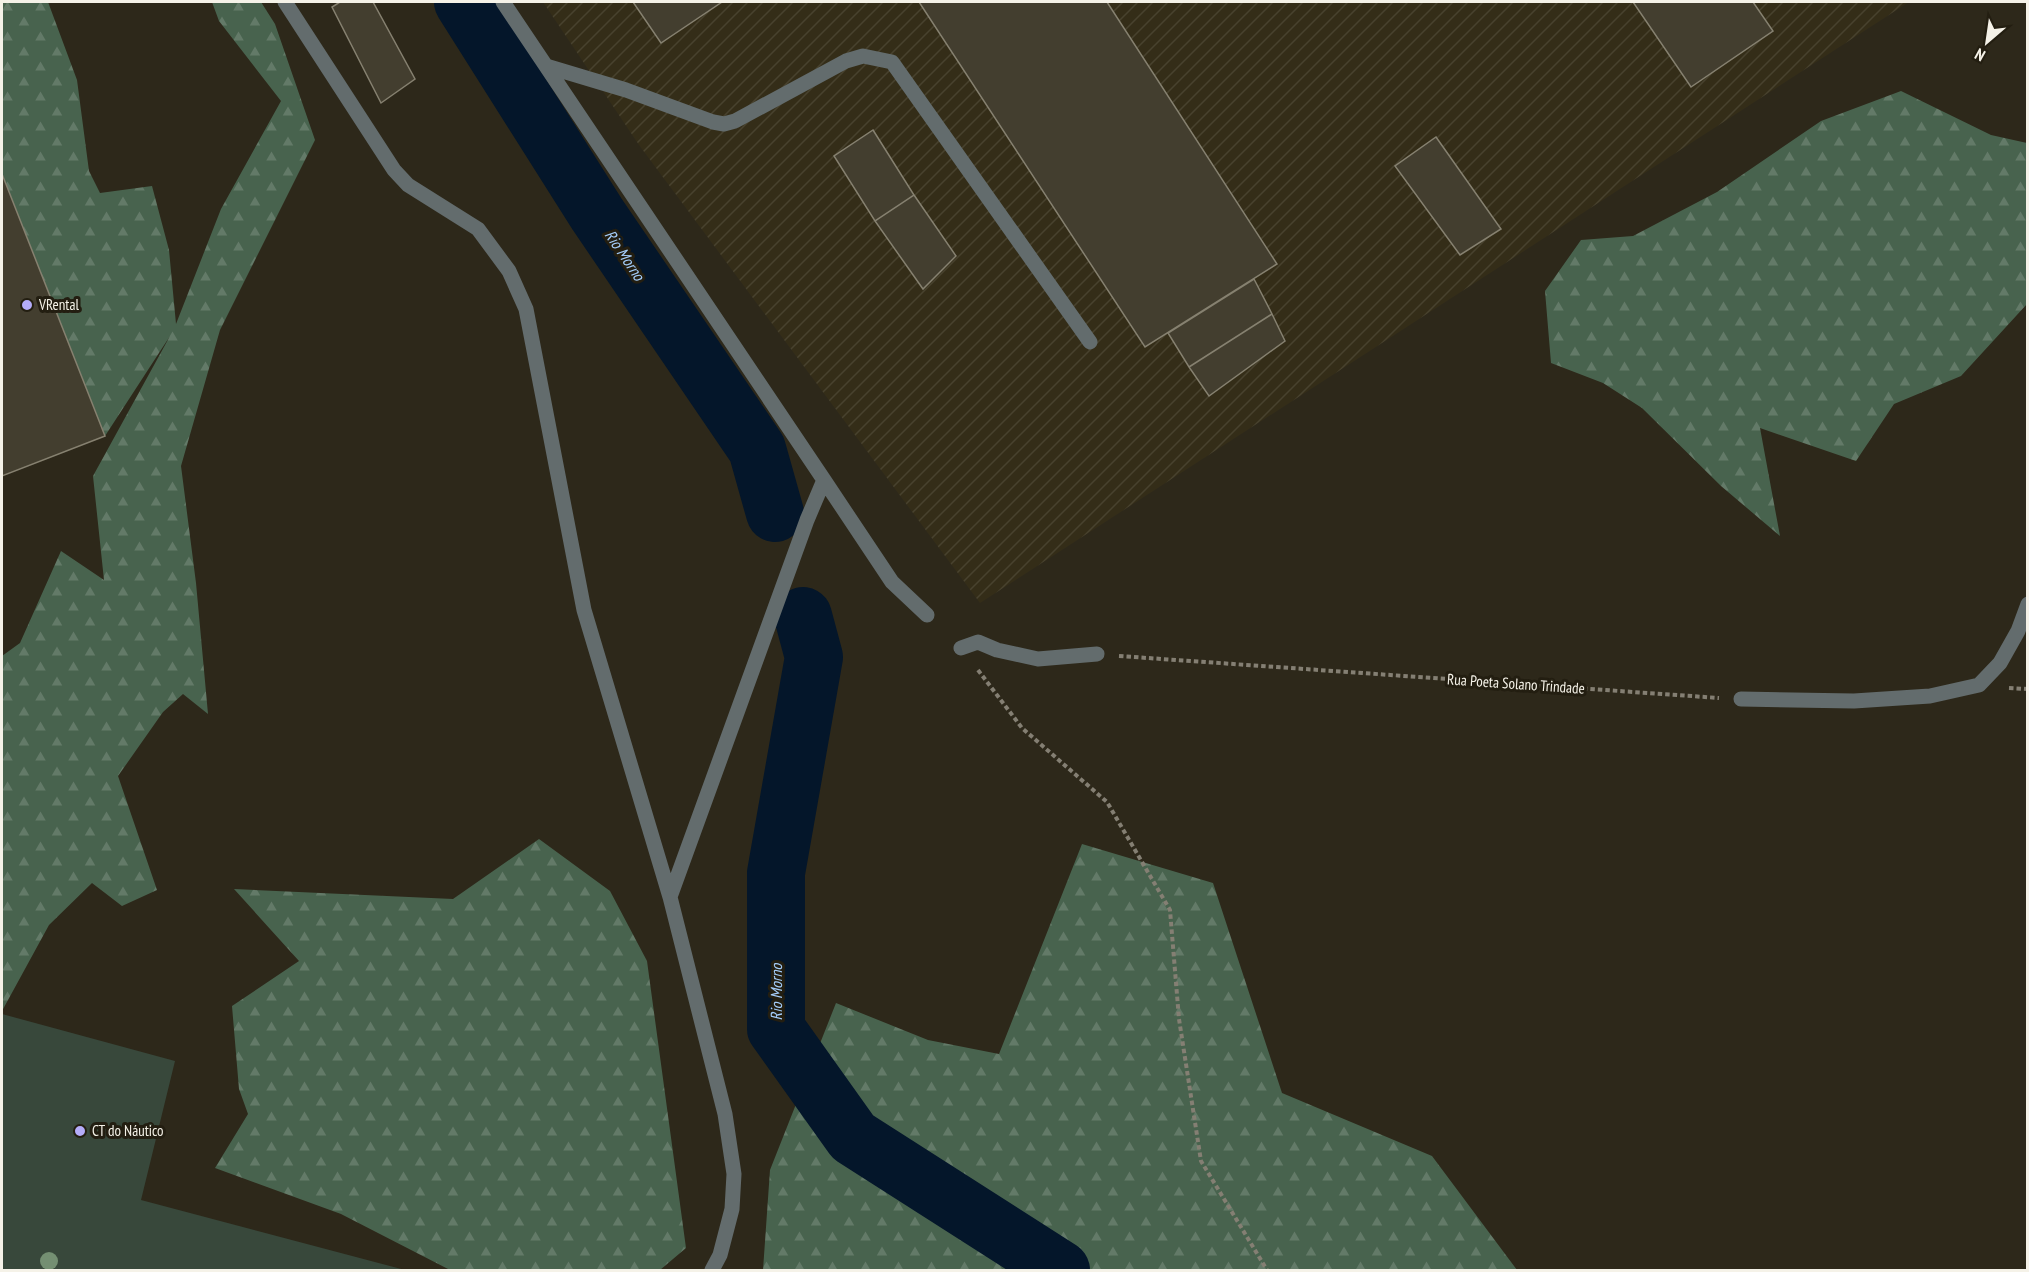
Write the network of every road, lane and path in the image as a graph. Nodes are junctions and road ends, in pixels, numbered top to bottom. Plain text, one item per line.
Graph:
1 (285, 2) edge
2 (503, 2) edge
3 (546, 66) junction
4 (1090, 342) dead end
5 (824, 480) junction
6 (2028, 604) edge
7 (927, 615) dead end
8 (961, 648) joint
9 (1097, 654) joint
10 (1741, 699) joint
11 (670, 897) junction
12 (712, 1270) edge
13 (1267, 1270) edge

1 - 11 street
2 - 3 street
3 - 4 street
3 - 5 street
5 - 7 street
5 - 11 street
6 - 10 street
8 - 9 street
8 - 13 path
9 - 10 path, Rua Poeta Solano Trindade
11 - 12 street

